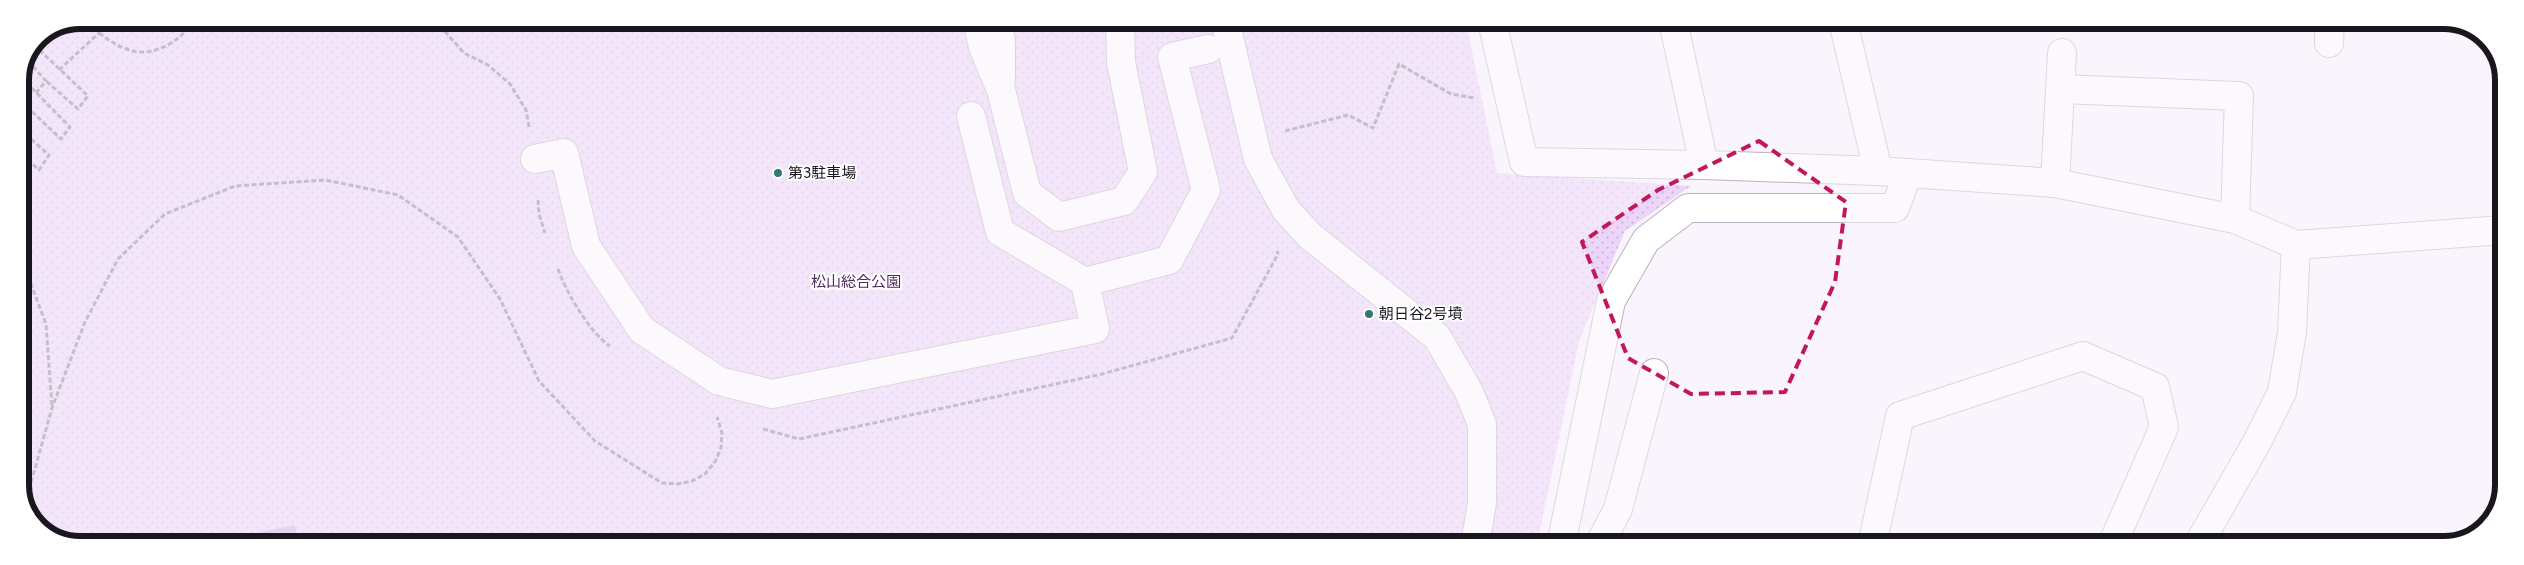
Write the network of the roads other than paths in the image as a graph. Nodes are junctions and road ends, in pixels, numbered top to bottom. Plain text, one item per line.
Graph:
1 (979, 29) edge
2 (1000, 29) edge
3 (1107, 29) edge
4 (1120, 29) edge
5 (1227, 29) edge
6 (1494, 29) edge
7 (1675, 29) edge
8 (1845, 29) edge
9 (1208, 49) dead end
10 (2062, 53) dead end
11 (1121, 62) junction
12 (2060, 89) junction
13 (1001, 90) junction
14 (971, 116) dead end
15 (535, 159) road end
16 (1704, 165) junction
17 (1878, 171) junction
18 (1908, 173) junction
19 (2056, 183) junction
20 (2235, 219) junction
21 (2495, 231) edge
22 (2296, 244) junction
23 (1085, 282) junction
24 (1654, 373) dead end
25 (1476, 536) edge
26 (1563, 536) edge
27 (1604, 536) edge
28 (1874, 536) edge
29 (2116, 536) edge
30 (2203, 536) edge

1 - 13 street
2 - 13 street
3 - 11 street
4 - 11 street
5 - 25 street
6 - 16 street
7 - 16 street
8 - 17 street
9 - 23 street
10 - 12 street
11 - 13 street
12 - 19 street
12 - 20 street
14 - 23 street
15 - 23 street
16 - 17 street
17 - 18 street
18 - 19 street
18 - 26 street
19 - 20 street
20 - 22 street
21 - 22 street
22 - 30 street
24 - 27 street
28 - 29 street

